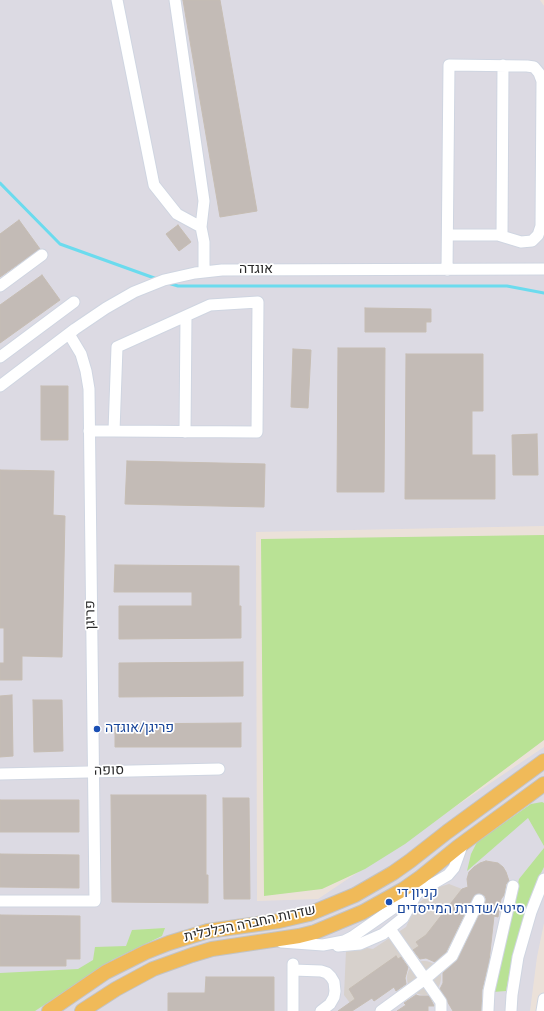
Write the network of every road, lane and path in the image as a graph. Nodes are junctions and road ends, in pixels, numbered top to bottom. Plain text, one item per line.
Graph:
1 (117, 0) edge
2 (175, 0) edge
3 (503, 66) junction
4 (201, 226) junction
5 (448, 235) junction
6 (502, 236) junction
7 (42, 255) dead end
8 (447, 270) junction
9 (544, 270) edge
10 (204, 272) junction
11 (0, 286) edge
12 (74, 302) dead end
13 (186, 316) junction
14 (69, 334) junction
15 (0, 357) edge
16 (2, 381) edge
17 (89, 431) junction
18 (114, 431) junction
19 (185, 432) junction
20 (544, 760) edge
21 (219, 770) dead end
22 (93, 772) junction
23 (0, 774) edge
24 (544, 784) edge
25 (537, 793) edge
26 (463, 843) junction
27 (544, 879) edge
28 (513, 886) dead end
29 (417, 893) junction
30 (479, 900) dead end
31 (0, 901) edge
32 (390, 929) junction
33 (269, 941) junction
34 (323, 945) junction
35 (425, 979) junction
36 (544, 999) edge
37 (510, 1008) edge
38 (49, 1011) edge
39 (82, 1011) edge
40 (293, 1011) edge
41 (321, 1011) edge
42 (381, 1011) edge
43 (441, 1011) edge
44 (488, 1011) edge
45 (542, 1011) edge

1 - 4 street
2 - 4 street
3 - 5 street
3 - 6 street
3 - 6 street
4 - 10 street
5 - 6 street
5 - 8 street
7 - 11 street
8 - 9 street, אוגדה
8 - 10 street, אוגדה
10 - 14 street, אוגדה
12 - 15 street
13 - 18 street
13 - 19 street
13 - 19 street
14 - 16 street, אוגדה
14 - 17 street, פריגן
17 - 18 street
17 - 22 street, פריגן
18 - 19 street
20 - 38 main road, שדרות החברה הכלכלית
21 - 22 street, סופה
22 - 23 street, סופה
22 - 31 street, פריגן
24 - 25 main road, שדרות החברה הכלכלית
25 - 26 main road, שדרות החברה הכלכלית
26 - 29 street
26 - 33 main road, שדרות החברה הכלכלית
27 - 37 street
28 - 44 street
29 - 32 street
29 - 34 street
30 - 35 street
32 - 34 street
32 - 35 street
33 - 34 street
33 - 39 main road, שדרות החברה הכלכלית
35 - 42 street
35 - 43 street
36 - 45 street
40 - 41 street

